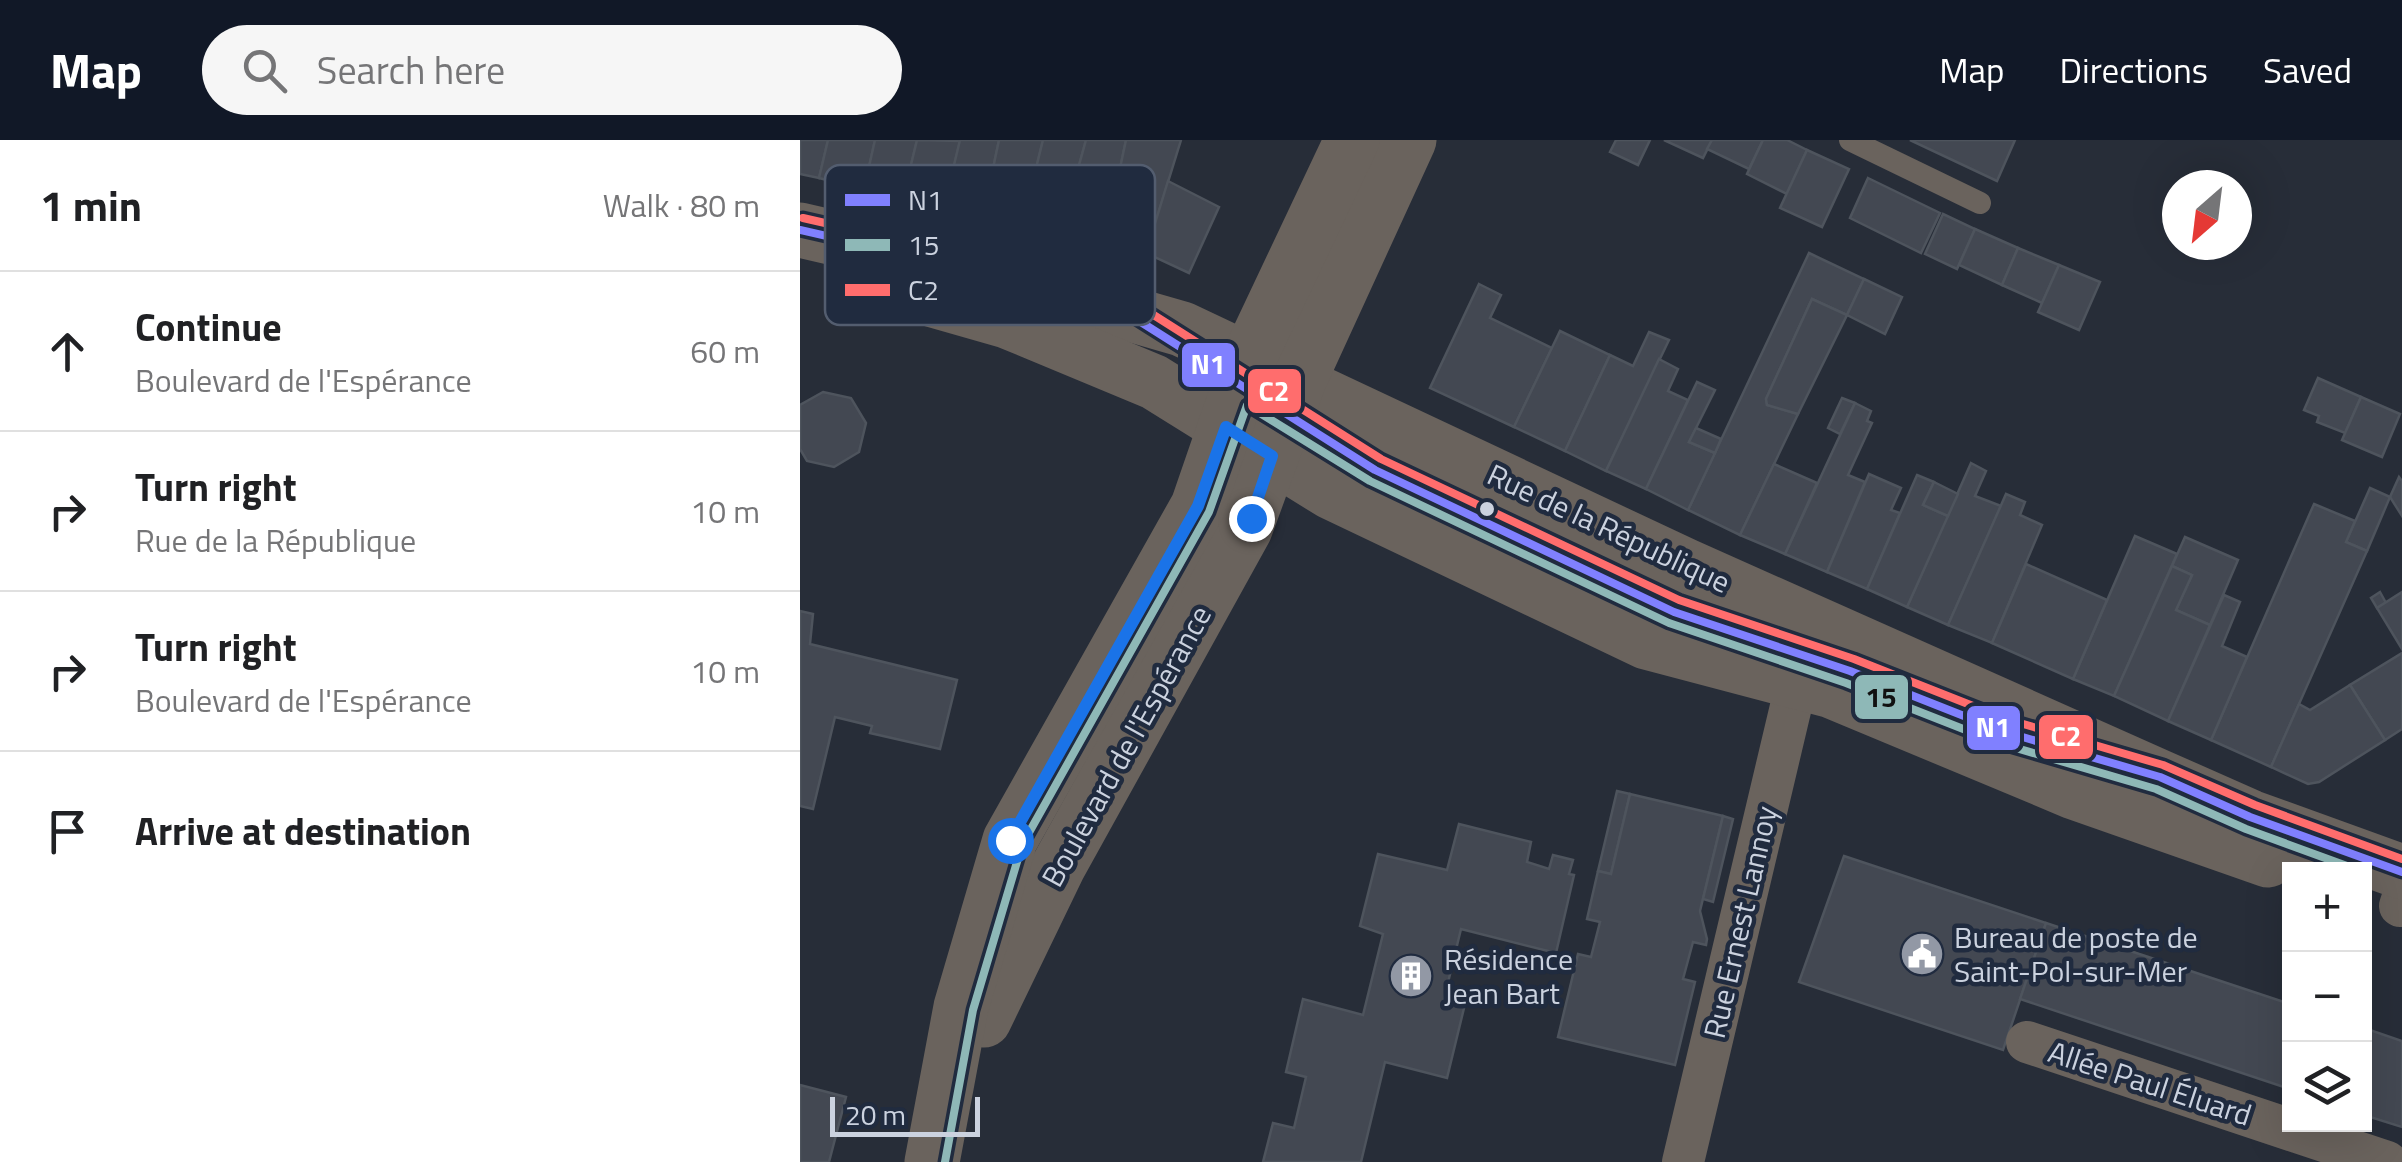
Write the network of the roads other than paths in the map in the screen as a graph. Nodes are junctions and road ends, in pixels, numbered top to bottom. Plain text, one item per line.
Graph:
1 (1352, 140) edge
2 (1410, 140) edge
3 (1850, 140) edge
4 (1980, 202) dead end
5 (800, 230) edge
6 (825, 236) edge
7 (800, 265) edge
8 (825, 271) edge
9 (1155, 320) edge
10 (1016, 325) edge
11 (1238, 390) junction
12 (1286, 417) junction
13 (1797, 681) junction
14 (2282, 865) edge
15 (2394, 896) edge
16 (2027, 1042) dead end
17 (944, 1110) junction
18 (932, 1162) edge
19 (1683, 1162) edge
20 (2387, 1162) edge

1 - 11 street, Boulevard de l'Espérance
2 - 12 street, Boulevard de l'Espérance
3 - 4 lane
5 - 6 street, Rue de la République
7 - 8 street, Rue de la République
9 - 11 street, Rue de la République
10 - 11 street, Rue de la République
11 - 12 street, Rue de la République
11 - 12 street, Rue de la République
11 - 17 street, Boulevard de l'Espérance
12 - 13 street, Rue de la République
12 - 15 street, Rue de la République
12 - 17 street, Boulevard de l'Espérance
13 - 14 street, Rue de la République
13 - 19 street, Rue Ernest Lannoy
16 - 20 street, Allée Paul Éluard
17 - 18 street, Boulevard de l'Espérance

